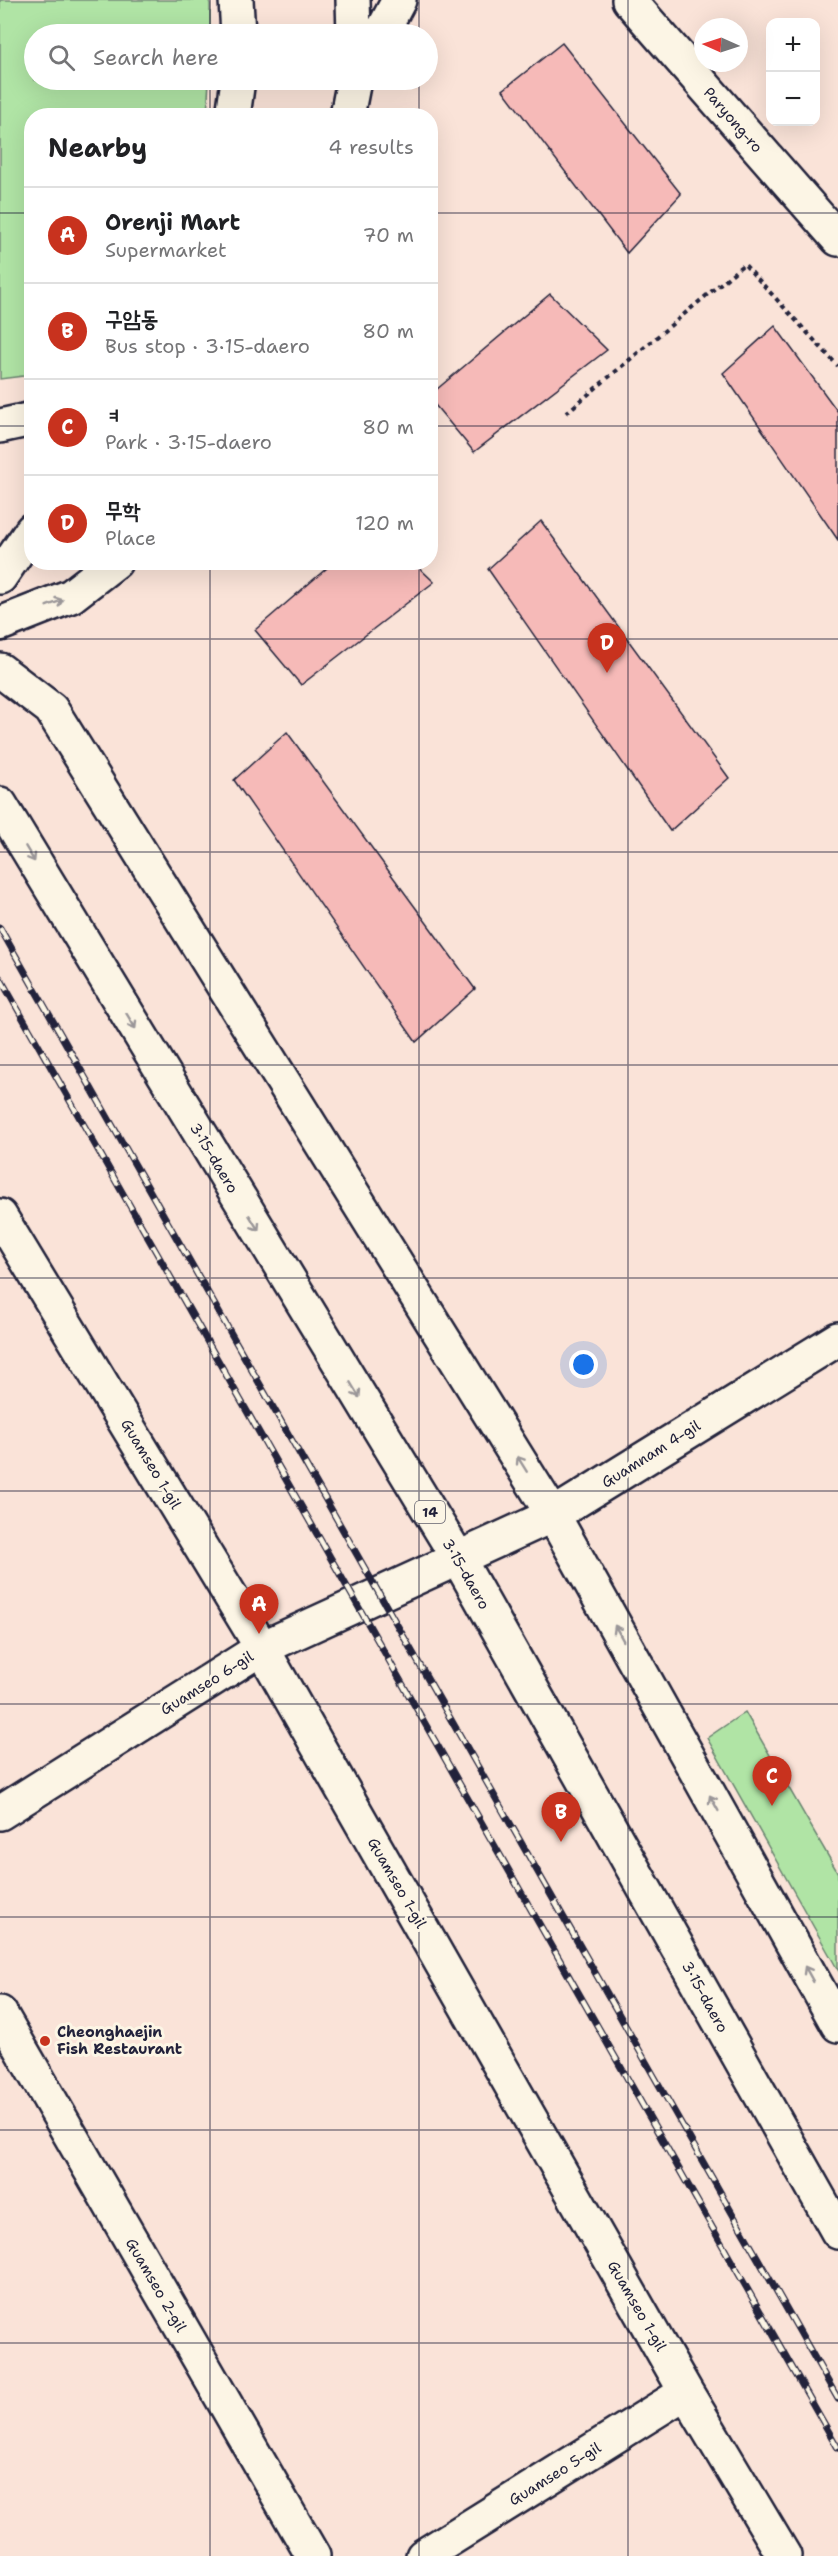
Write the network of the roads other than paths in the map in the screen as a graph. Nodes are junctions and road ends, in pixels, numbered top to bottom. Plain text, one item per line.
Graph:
1 (236, 0) edge
2 (353, 0) edge
3 (399, 0) edge
4 (628, 0) edge
5 (237, 24) edge
6 (354, 24) edge
7 (386, 24) edge
8 (237, 90) edge
9 (353, 90) edge
10 (234, 108) edge
11 (349, 108) edge
12 (838, 239) edge
13 (24, 421) edge
14 (0, 426) edge
15 (24, 542) edge
16 (105, 570) edge
17 (0, 577) edge
18 (0, 624) edge
19 (0, 670) edge
20 (0, 804) edge
21 (0, 1216) edge
22 (838, 1339) edge
23 (553, 1515) junction
24 (458, 1558) junction
25 (262, 1648) junction
26 (0, 1813) edge
27 (0, 2013) edge
28 (838, 2025) edge
29 (838, 2232) edge
30 (686, 2392) junction
31 (313, 2556) edge
32 (423, 2556) edge
33 (784, 2556) edge

1 - 5 main road
2 - 6 main road
3 - 7 main road
4 - 12 main road, Paryong-ro
8 - 10 main road
9 - 11 main road
13 - 14 main road
15 - 17 main road
18 -> 16 main road
23 -> 19 main road
20 -> 24 main road, 3·15-daero / 14
21 - 25 main road, Guamseo 1-gil
22 - 23 main road, Guamnam 4-gil
23 - 24 main road, Guamnam 4-gil
28 -> 23 main road
24 - 25 main road, Guamseo 6-gil
24 - 29 main road, 3·15-daero / 14
25 - 26 main road, Guamseo 6-gil
25 - 30 main road, Guamseo 1-gil
27 - 31 main road, Guamseo 2-gil
30 - 32 main road, Guamseo 5-gil
30 - 33 main road, Guamseo 1-gil

